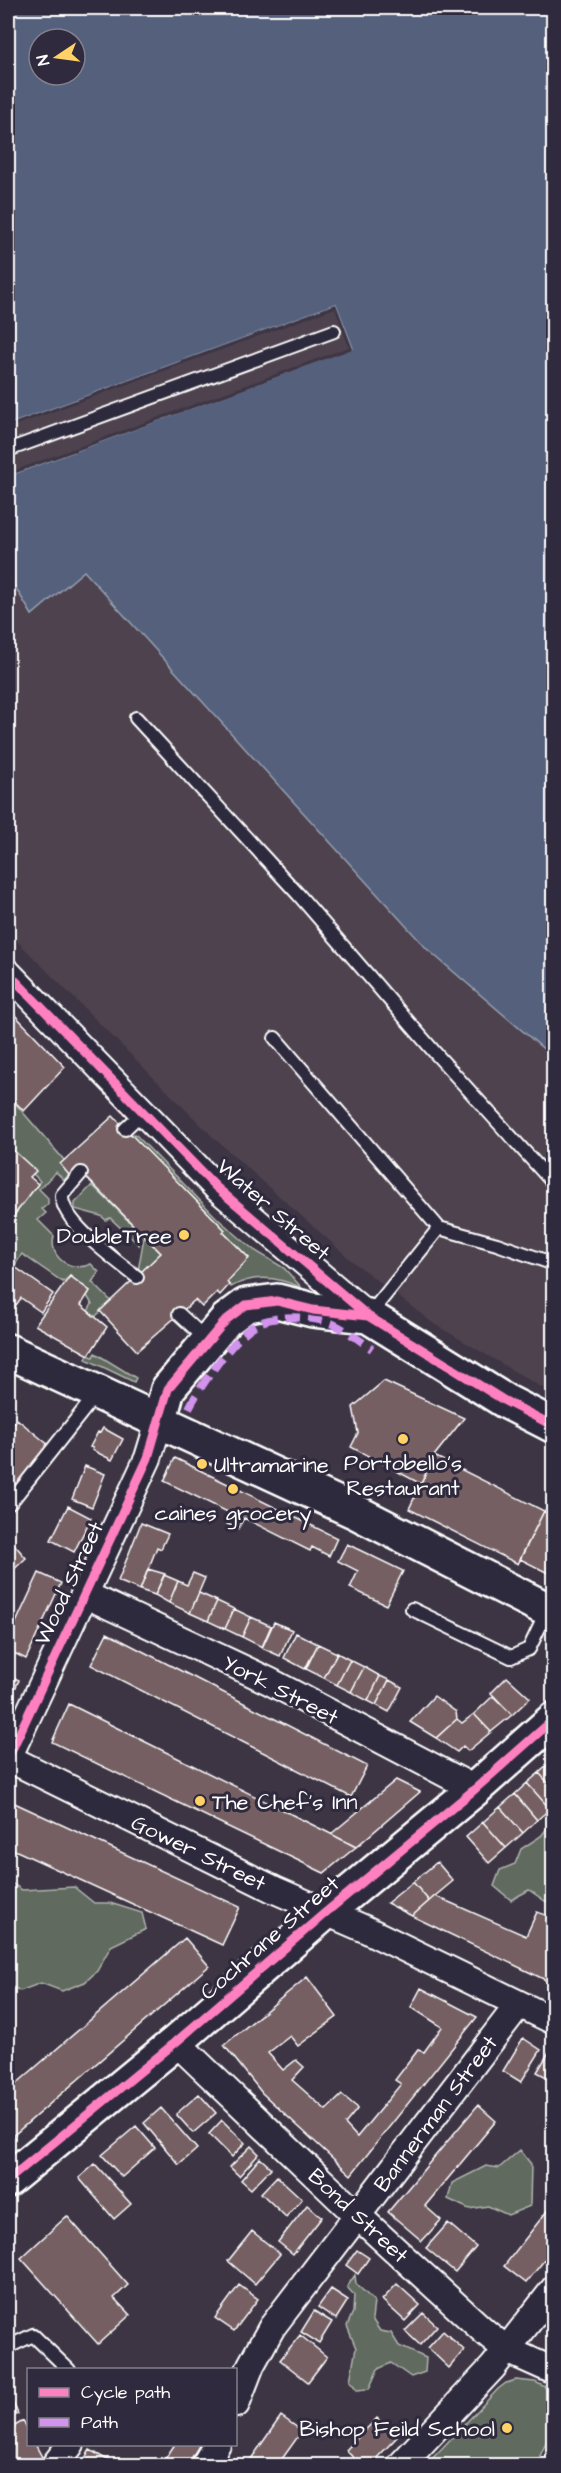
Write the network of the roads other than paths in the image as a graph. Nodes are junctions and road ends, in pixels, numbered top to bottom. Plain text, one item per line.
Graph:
1 (334, 331) dead end
2 (8, 450) edge
3 (136, 718) dead end
4 (8, 973) edge
5 (275, 1038) dead end
6 (143, 1112) junction
7 (125, 1130) dead end
8 (81, 1173) dead end
9 (554, 1184) edge
10 (439, 1228) junction
11 (554, 1264) edge
12 (137, 1277) dead end
13 (179, 1314) dead end
14 (368, 1316) junction
15 (208, 1341) junction
16 (9, 1356) edge
17 (97, 1393) junction
18 (159, 1422) junction
19 (554, 1426) edge
20 (10, 1503) dead end
21 (84, 1594) junction
22 (412, 1609) dead end
23 (551, 1612) edge
24 (554, 1719) edge
25 (8, 1758) edge
26 (475, 1789) junction
27 (325, 1913) junction
28 (519, 2004) junction
29 (554, 2021) edge
30 (176, 2042) junction
31 (8, 2180) edge
32 (357, 2215) junction
33 (554, 2289) edge
34 (8, 2347) edge
35 (507, 2350) junction
36 (67, 2368) edge
37 (554, 2371) edge
38 (237, 2401) edge
39 (70, 2446) edge
40 (216, 2446) edge
41 (54, 2466) edge
42 (204, 2466) edge
43 (400, 2466) edge

1 - 2 lane
3 - 9 lane
4 - 6 street, Water Street
5 - 10 lane
6 - 7 lane
6 - 14 street, Water Street
8 - 12 lane
10 - 11 lane
10 - 14 lane
13 - 15 lane
14 - 15 street
14 - 19 street, Water Street
15 - 18 street
16 - 17 street
17 - 18 street
17 - 20 lane
18 - 21 street, Wood Street
18 - 23 street
21 - 25 street, Wood Street
21 - 26 street, York Street
22 - 23 lane
24 - 26 street, Cochrane Street
25 - 27 street, Gower Street
26 - 27 street, Cochrane Street
27 - 28 street, Gower Street
27 - 30 street, Cochrane Street
28 - 29 street, Gower Street
28 - 32 street, Bannerman Street
30 - 31 street, Cochrane Street
30 - 32 street, Bond Street
32 - 35 street, Bond Street
32 - 38 street, Bannerman Street
33 - 35 street
34 - 36 lane
35 - 37 street, Bond Street
35 - 43 street
39 - 41 street
40 - 42 street

